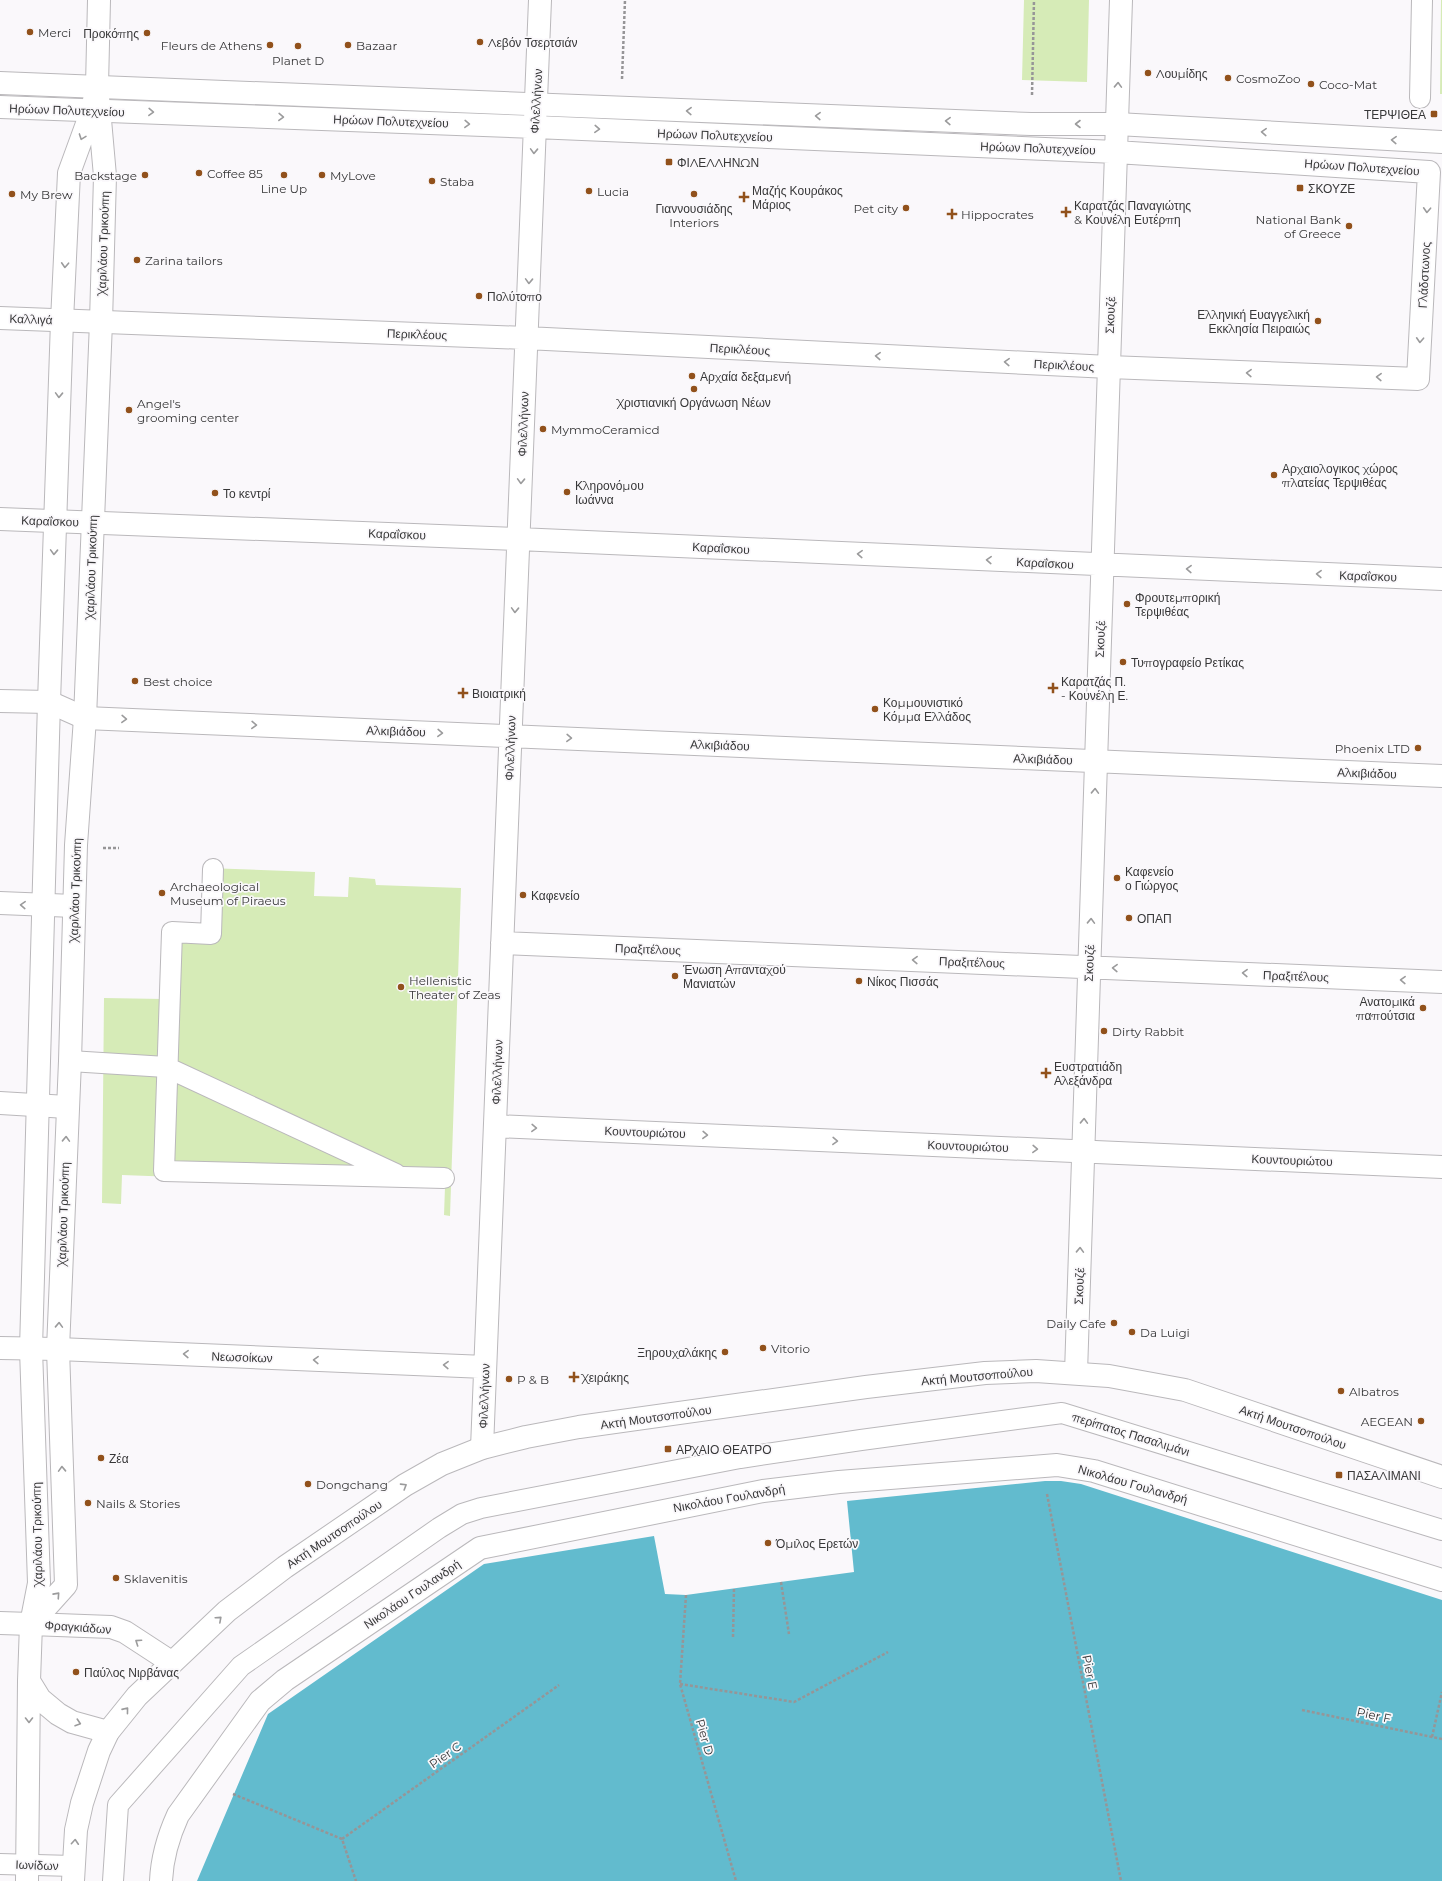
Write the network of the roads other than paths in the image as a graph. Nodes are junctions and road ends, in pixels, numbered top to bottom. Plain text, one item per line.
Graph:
1 (99, 0) edge
2 (540, 0) edge
3 (1121, 0) edge
4 (1422, 0) edge
5 (0, 83) edge
6 (97, 86) junction
7 (1420, 98) dead end
8 (536, 104) junction
9 (0, 107) edge
10 (95, 110) junction
11 (1117, 124) junction
12 (535, 127) junction
13 (1437, 142) edge
14 (1116, 152) junction
15 (1429, 172) joint
16 (0, 318) edge
17 (62, 321) junction
18 (101, 322) junction
19 (526, 338) junction
20 (1109, 367) junction
21 (1418, 379) joint
22 (0, 519) edge
23 (54, 521) junction
24 (92, 523) junction
25 (518, 539) junction
26 (1102, 565) junction
27 (1442, 579) edge
28 (0, 701) edge
29 (49, 702) junction
30 (85, 718) junction
31 (510, 736) junction
32 (1096, 761) junction
33 (1442, 776) edge
34 (213, 869) dead end
35 (0, 903) edge
36 (44, 906) junction
37 (74, 906) junction
38 (502, 943) junction
39 (1089, 967) junction
40 (1442, 982) edge
41 (70, 1061) junction
42 (166, 1067) junction
43 (0, 1103) edge
44 (39, 1104) junction
45 (67, 1107) junction
46 (495, 1126) junction
47 (1083, 1151) junction
48 (1442, 1167) edge
49 (402, 1177) junction
50 (444, 1178) dead end
51 (0, 1348) edge
52 (31, 1349) junction
53 (58, 1349) junction
54 (485, 1367) junction
55 (1076, 1373) junction
56 (482, 1448) junction
57 (1442, 1477) edge
58 (1442, 1530) edge
59 (1442, 1580) edge
60 (0, 1623) edge
61 (31, 1624) junction
62 (171, 1662) junction
63 (29, 1681) junction
64 (108, 1732) junction
65 (0, 1864) edge
66 (28, 1872) edge
67 (73, 1874) edge
68 (113, 1881) edge
69 (161, 1881) edge

1 - 6 street, Χαριλάου Τρικούπη
2 - 8 street, Φιλελλήνων
11 -> 3 street, Σκουζέ
4 - 7 street
5 - 6 street, Ηρώων Πολυτεχνείου
6 - 8 street, Ηρώων Πολυτεχνείου
6 - 10 street, Χαριλάου Τρικούπη
11 -> 8 street, Ηρώων Πολυτεχνείου
8 - 12 street, Φιλελλήνων
9 - 10 street, Ηρώων Πολυτεχνείου
10 -> 12 street, Ηρώων Πολυτεχνείου
10 -> 17 street, Χαριλάου Τρικούπη
10 - 18 street, Χαριλάου Τρικούπη
13 -> 11 street, Ηρώων Πολυτεχνείου
11 - 14 street, Σκουζέ
12 -> 14 street, Ηρώων Πολυτεχνείου
12 -> 19 street, Φιλελλήνων
14 - 15 street, Ηρώων Πολυτεχνείου
14 - 20 street, Σκουζέ
15 -> 21 street, Γλάδστωνος
16 - 17 street, Καλλιγά
17 - 18 street, Περικλέους
17 -> 23 street, Χαριλάου Τρικούπη
18 - 19 street, Περικλέους
18 - 24 street, Χαριλάου Τρικούπη
20 -> 19 street, Περικλέους
19 -> 25 street, Φιλελλήνων
21 -> 20 street, Περικλέους
20 - 26 street, Σκουζέ
22 - 23 street, Καραΐσκου
23 - 24 street, Καραΐσκου
23 -> 29 street, Χαριλάου Τρικούπη
24 - 25 street, Καραΐσκου
24 - 30 street, Χαριλάου Τρικούπη
26 -> 25 street, Καραΐσκου
25 -> 31 street, Φιλελλήνων
27 -> 26 street, Καραΐσκου
26 - 32 street, Σκουζέ
28 - 29 street, Αλκιβιάδου
29 - 30 street, Αλκιβιάδου
29 - 36 street, Χαριλάου Τρικούπη
30 -> 31 street, Αλκιβιάδου
30 - 37 street, Χαριλάου Τρικούπη
31 -> 32 street, Αλκιβιάδου
31 - 38 street, Φιλελλήνων
32 - 33 street, Αλκιβιάδου
39 -> 32 street, Σκουζέ
34 - 42 street
36 -> 35 street
36 - 37 street
36 - 44 street, Χαριλάου Τρικούπη
37 - 41 street, Χαριλάου Τρικούπη
39 -> 38 street, Πραξιτέλους
38 - 46 street, Φιλελλήνων
40 -> 39 street, Πραξιτέλους
47 -> 39 street, Σκουζέ
41 - 42 street
41 - 45 street, Χαριλάου Τρικούπη
42 - 49 street
42 - 49 street
43 - 44 street
44 - 45 street
44 - 52 street, Χαριλάου Τρικούπη
53 -> 45 street, Χαριλάου Τρικούπη
46 -> 47 street, Κουντουριώτου
46 - 54 street, Φιλελλήνων
47 - 48 street, Κουντουριώτου
55 -> 47 street, Σκουζέ
49 - 50 street
51 - 52 street, Νεωσοίκων
52 - 53 street, Νεωσοίκων
52 - 61 street, Χαριλάου Τρικούπη
54 -> 53 street, Νεωσοίκων
61 -> 53 street, Χαριλάου Τρικούπη
54 - 56 street, Φιλελλήνων
55 - 56 street, Ακτή Μουτσοπούλου
55 - 57 street, Ακτή Μουτσοπούλου
62 -> 56 street, Ακτή Μουτσοπούλου
58 - 68 street, περίπατος Πασαλιμάνι
59 - 69 street, Νικολάου Γουλανδρή
60 - 61 street, Φραγκιάδων
62 -> 61 street, Φραγκιάδων
61 - 63 street
64 -> 62 street, Ακτή Μουτσοπούλου
63 -> 64 street
63 -> 66 street
67 -> 64 street, Ακτή Μουτσοπούλου
65 - 66 street, Ιωνίδων
66 - 67 street, Ιωνίδων

